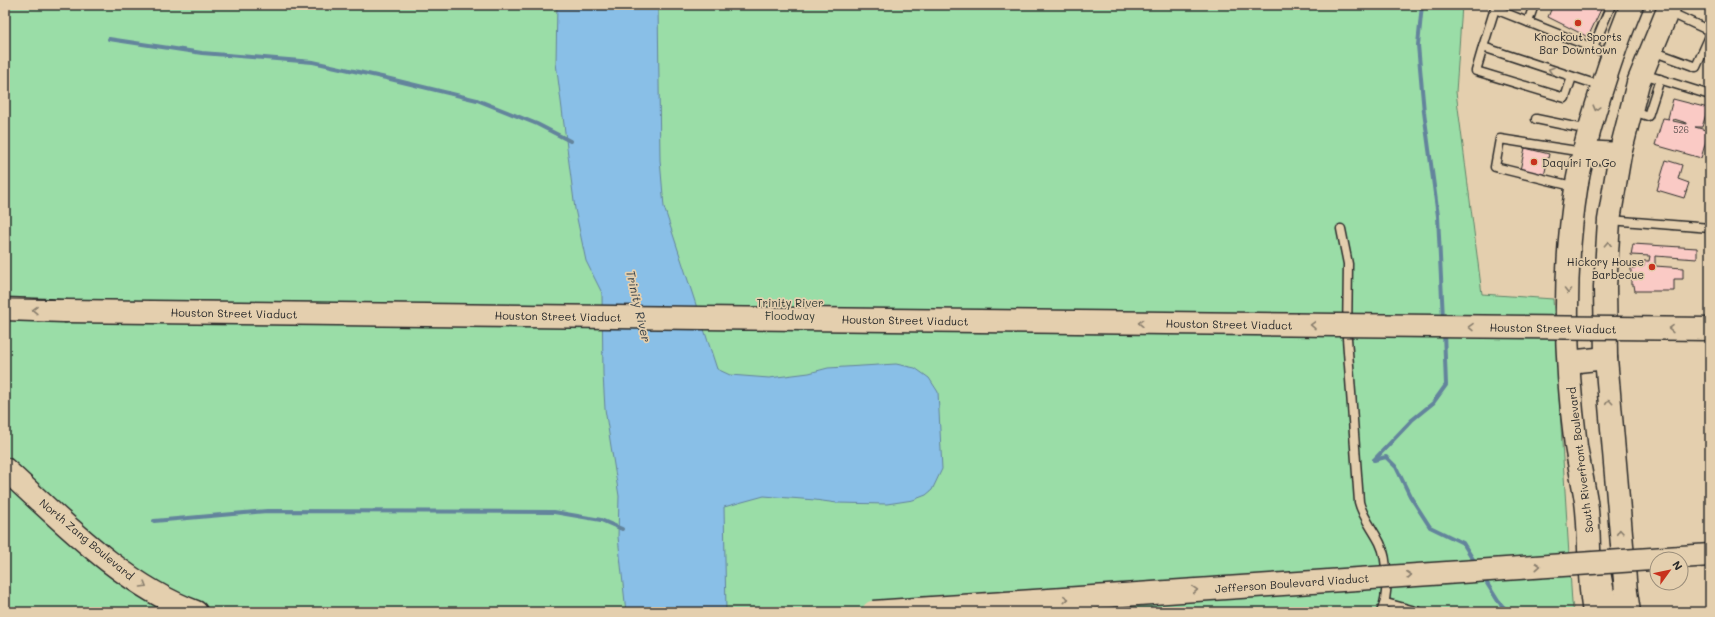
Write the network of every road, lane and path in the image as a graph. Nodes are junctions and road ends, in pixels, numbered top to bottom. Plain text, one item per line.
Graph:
1 (1534, 5) edge
2 (1611, 5) edge
3 (1632, 5) edge
4 (1495, 7) edge
5 (1663, 7) edge
6 (1528, 22) junction
7 (1710, 31) edge
8 (1710, 36) edge
9 (1483, 47) junction
10 (1603, 51) junction
11 (1651, 51) junction
12 (1651, 76) junction
13 (1572, 77) junction
14 (1602, 86) junction
15 (1710, 95) edge
16 (1536, 119) dead end
17 (1590, 130) junction
18 (1584, 152) junction
19 (1620, 154) junction
20 (1576, 187) junction
21 (1609, 220) junction
22 (1710, 228) edge
23 (1341, 229) dead end
24 (5, 309) edge
25 (1710, 329) edge
26 (1606, 358) junction
27 (1569, 362) junction
28 (5, 469) edge
29 (1588, 526) junction
30 (1710, 555) edge
31 (1386, 603) junction
32 (196, 612) edge
33 (873, 612) edge
34 (1381, 612) edge
35 (1419, 612) edge
36 (1594, 612) edge
37 (1613, 612) edge
38 (1629, 612) edge

1 - 6 lane
2 - 10 lane
3 - 10 main road, South Riverfront Boulevard
4 - 6 lane
4 - 9 lane
5 - 7 lane
5 - 11 main road
6 - 10 lane
8 - 11 lane
13 -> 9 lane
9 - 13 lane
10 - 14 main road, South Riverfront Boulevard
11 - 12 main road
12 - 15 lane
12 - 19 main road
13 - 14 lane
14 -> 17 main road, South Riverfront Boulevard
16 - 17 lane
17 - 18 main road, South Riverfront Boulevard
18 - 19 main road
18 - 20 main road, South Riverfront Boulevard
18 - 20 lane
19 - 21 main road
20 -> 27 main road, South Riverfront Boulevard
21 - 22 lane
26 -> 21 main road
23 - 31 lane
25 -> 24 main road, Houston Street Viaduct, bridge
26 - 27 main road
38 -> 26 main road
27 - 29 main road, South Riverfront Boulevard
28 -> 32 main road, North Zang Boulevard
29 - 36 main road, South Riverfront Boulevard
29 - 37 main road
33 -> 30 main road, Jefferson Boulevard Viaduct, bridge
31 - 34 lane
31 - 35 lane

